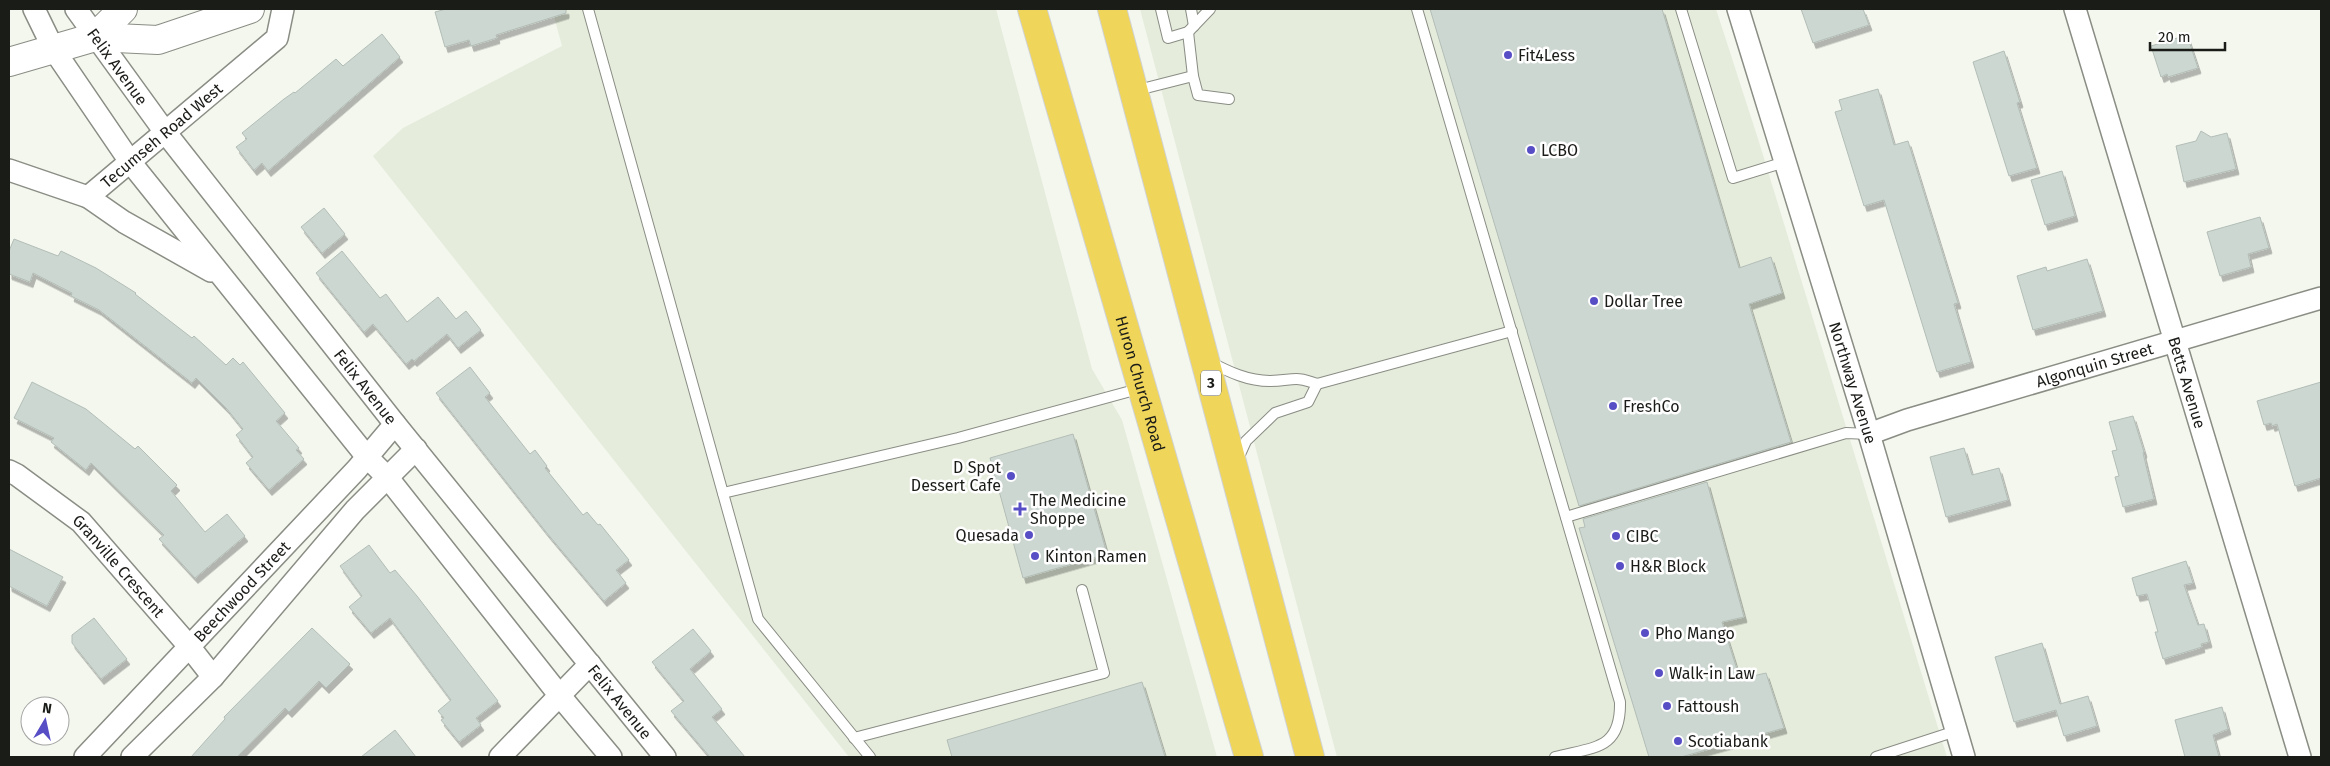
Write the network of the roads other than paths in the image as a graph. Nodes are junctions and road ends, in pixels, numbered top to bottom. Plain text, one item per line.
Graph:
1 (34, 9) edge
2 (76, 9) edge
3 (123, 9) edge
4 (250, 9) edge
5 (283, 9) edge
6 (588, 9) edge
7 (1032, 9) edge
8 (1112, 9) edge
9 (1161, 9) edge
10 (1192, 9) edge
11 (1210, 9) edge
12 (1417, 9) edge
13 (1681, 9) edge
14 (1738, 9) edge
15 (2075, 9) edge
16 (1191, 29) junction
17 (95, 36) junction
18 (54, 50) junction
19 (9, 62) edge
20 (1193, 76) junction
21 (1134, 91) junction
22 (1229, 99) dead end
23 (165, 132) junction
24 (1785, 162) junction
25 (131, 163) junction
26 (9, 170) edge
27 (88, 197) junction
28 (220, 275) junction
29 (2321, 298) edge
30 (1512, 331) junction
31 (2175, 341) junction
32 (1205, 359) junction
33 (1317, 384) junction
34 (1142, 388) junction
35 (396, 424) junction
36 (1869, 434) junction
37 (416, 448) junction
38 (367, 456) junction
39 (1234, 469) junction
40 (9, 471) edge
41 (388, 478) junction
42 (724, 493) junction
43 (1566, 517) junction
44 (1082, 590) dead end
45 (188, 645) junction
46 (590, 664) junction
47 (213, 677) junction
48 (560, 696) junction
49 (1956, 731) junction
50 (854, 738) junction
51 (85, 757) edge
52 (132, 757) edge
53 (500, 757) edge
54 (611, 757) edge
55 (665, 757) edge
56 (870, 757) edge
57 (1248, 757) edge
58 (1310, 757) edge
59 (1555, 757) edge
60 (1876, 757) edge
61 (1964, 757) edge
62 (2300, 757) edge

1 - 18 street
2 - 17 street, Felix Avenue
3 - 17 main road
4 - 17 main road
5 - 23 street, Tecumseh Road West
6 - 42 lane
7 - 34 highway, Huron Church Road
8 - 21 highway, 3
9 - 16 lane
10 - 16 lane
11 - 16 lane
12 - 30 lane
13 - 24 lane
14 - 24 street, Northway Avenue
15 - 31 street, Betts Avenue
16 - 20 lane
17 - 18 main road
17 - 23 street, Felix Avenue
18 - 19 main road
18 - 25 street
20 - 21 lane
20 - 22 lane
21 - 32 highway, 3
23 - 25 street, Tecumseh Road West
23 - 35 street, Felix Avenue
24 - 36 street, Northway Avenue
25 - 27 street, Tecumseh Road West
25 - 28 street
26 - 27 street, Tecumseh Road West
27 - 28 street
28 - 38 street
29 - 31 street, Algonquin Street
30 - 33 lane
30 - 43 lane
31 - 36 street, Algonquin Street
31 - 62 street, Betts Avenue
32 - 33 lane
32 - 39 highway, 3
33 - 39 lane
34 - 42 lane
34 - 57 highway, Huron Church Road
35 - 37 street, Felix Avenue
35 - 38 street, Beechwood Street
36 - 43 lane
36 - 49 street, Northway Avenue
37 - 41 street, Beechwood Street
37 - 46 street, Felix Avenue
38 - 41 street
38 - 45 street, Beechwood Street
39 - 58 highway, 3
40 - 45 street, Granville Crescent
41 - 47 street, Beechwood Street
41 - 48 street
42 - 50 lane
43 - 59 lane
44 - 50 lane
45 - 47 street, Granville Crescent
45 - 51 street, Beechwood Street
46 - 48 street
46 - 55 street, Felix Avenue
47 - 52 street, Beechwood Street
48 - 53 street
48 - 54 street
49 - 60 lane
49 - 61 street, Northway Avenue
50 - 56 lane

